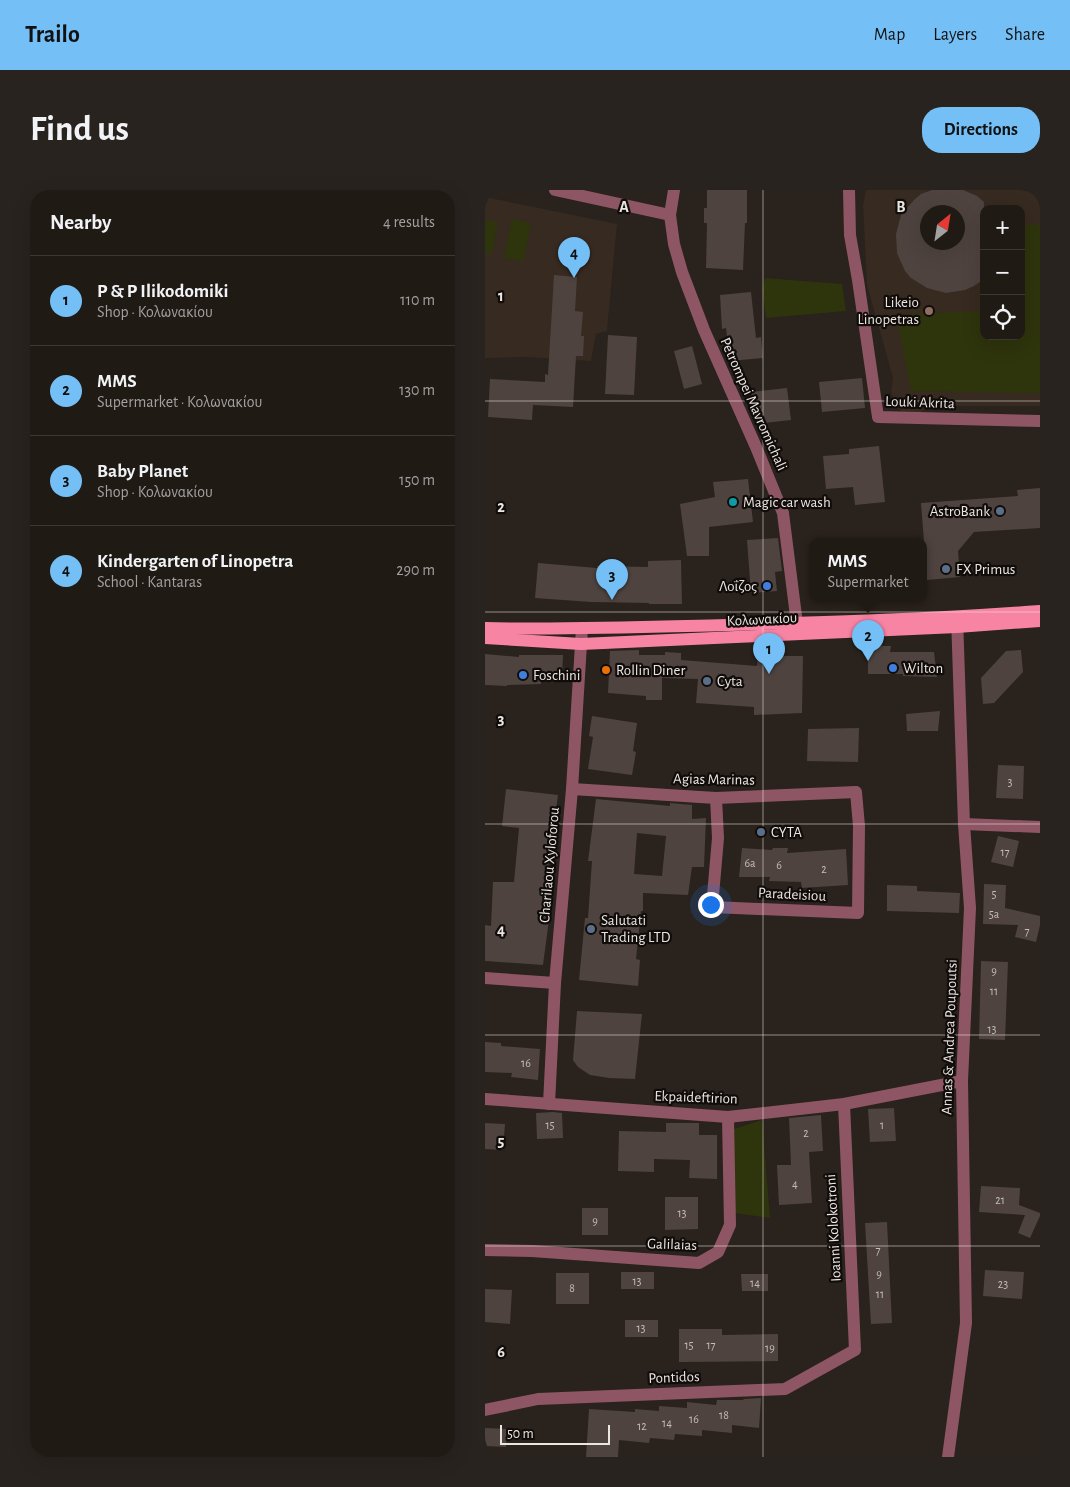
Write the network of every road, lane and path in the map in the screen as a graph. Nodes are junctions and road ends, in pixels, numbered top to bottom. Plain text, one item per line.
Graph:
1 (674, 190) edge
2 (849, 190) edge
3 (563, 191) edge
4 (670, 215) junction
5 (1040, 421) edge
6 (1040, 611) edge
7 (1040, 621) edge
8 (957, 622) junction
9 (485, 628) edge
10 (582, 628) junction
11 (798, 628) junction
12 (485, 638) edge
13 (581, 644) junction
14 (571, 789) junction
15 (856, 792) joint
16 (716, 798) junction
17 (964, 824) junction
18 (1040, 827) edge
19 (485, 978) edge
20 (555, 983) junction
21 (962, 1081) junction
22 (485, 1099) edge
23 (549, 1104) junction
24 (844, 1104) junction
25 (727, 1117) junction
26 (485, 1250) edge
27 (855, 1350) joint
28 (485, 1410) edge
29 (948, 1457) edge

1 - 4 street, Petrompei Mavromichali
2 - 5 street, Louki Akrita
3 - 4 street
4 - 11 street, Petrompei Mavromichali
6 - 8 main road, Κολωνακίου
7 - 8 main road, Κολωνακίου
8 - 11 main road, Κολωνακίου
8 - 17 street, Annas & Andrea Poupoutsi
9 - 10 main road, Κολωνακίου
10 - 11 main road, Κολωνακίου
10 - 13 street, Charilaou Xyloforou
11 - 13 main road, Κολωνακίου
12 - 13 main road, Κολωνακίου
13 - 14 street, Charilaou Xyloforou
14 - 16 street, Agias Marinas
14 - 20 street, Charilaou Xyloforou
15 - 16 street, Agias Marinas
15 - 16 street, Paradeisiou
17 - 18 street
17 - 21 street, Annas & Andrea Poupoutsi
19 - 20 street
20 - 23 street, Charilaou Xyloforou
21 - 24 street, Ekpaideftirion
21 - 29 street, Annas & Andrea Poupoutsi
22 - 23 street, Ekpaideftirion
23 - 25 street, Ekpaideftirion
24 - 25 street, Ekpaideftirion
24 - 27 street, Ioanni Kolokotroni
25 - 26 street, Galilaias
27 - 28 street, Pontidos

